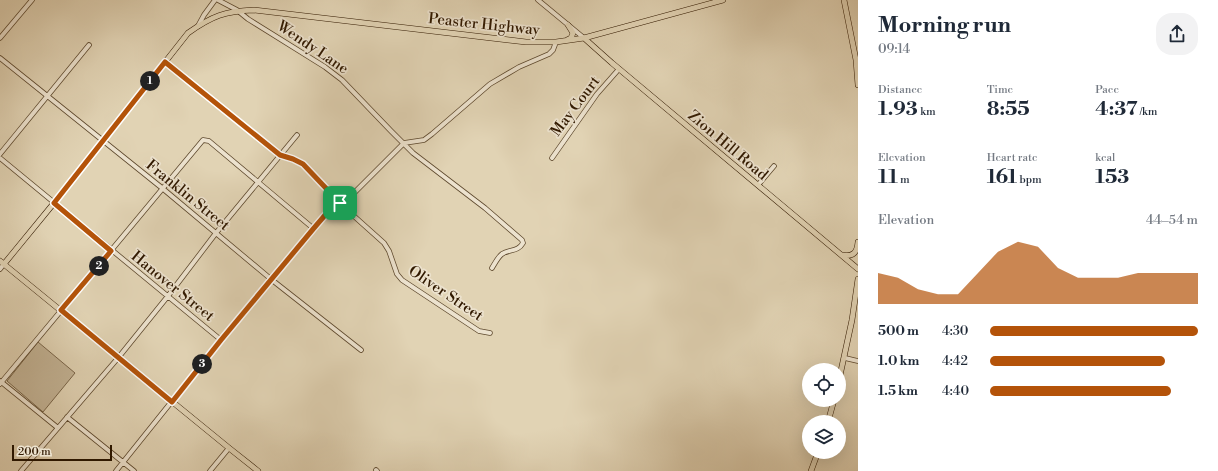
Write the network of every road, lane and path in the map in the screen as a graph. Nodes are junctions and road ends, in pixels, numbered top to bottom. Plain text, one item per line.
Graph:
1 (32, 0) edge
2 (216, 0) edge
3 (538, 0) edge
4 (723, 0) edge
5 (844, 0) edge
6 (708, 2) edge
7 (237, 10) junction
8 (568, 25) junction
9 (198, 26) junction
10 (598, 34) junction
11 (0, 38) edge
12 (584, 38) junction
13 (566, 41) junction
14 (556, 42) junction
15 (90, 44) dead end
16 (594, 47) junction
17 (0, 58) edge
18 (165, 62) junction
19 (619, 69) junction
20 (858, 85) edge
21 (47, 96) junction
22 (296, 135) dead end
23 (102, 141) junction
24 (404, 143) junction
25 (0, 154) edge
26 (280, 155) junction
27 (0, 158) edge
28 (552, 158) dead end
29 (774, 166) dead end
30 (258, 182) junction
31 (758, 185) junction
32 (162, 188) junction
33 (54, 203) junction
34 (340, 203) junction
35 (314, 228) junction
36 (216, 233) junction
37 (858, 242) edge
38 (111, 251) junction
39 (842, 255) junction
40 (2, 262) edge
41 (492, 268) dead end
42 (0, 269) edge
43 (858, 269) edge
44 (858, 279) edge
45 (272, 280) junction
46 (168, 296) junction
47 (858, 304) edge
48 (61, 310) junction
49 (490, 333) dead end
50 (221, 340) junction
51 (361, 350) dead end
52 (845, 357) junction
53 (118, 358) junction
54 (858, 361) edge
55 (843, 363) edge
56 (0, 382) edge
57 (172, 402) junction
58 (67, 417) junction
59 (58, 428) junction
60 (229, 448) junction
61 (815, 459) edge
62 (123, 462) junction
63 (21, 471) edge
64 (116, 471) edge
65 (134, 471) edge
66 (210, 471) edge
67 (258, 471) edge
68 (811, 471) edge

1 - 11 street
2 - 7 street, Wendy Lane
2 - 9 street
3 - 8 street
4 - 6 main road, Peaster Highway
5 - 20 main road
6 - 10 main road, Peaster Highway
7 - 9 main road, Peaster Highway
7 - 14 main road, Peaster Highway
7 - 24 street, Wendy Lane
8 - 12 street
8 - 13 main road
9 - 18 main road, Peaster Highway
10 - 12 main road, Peaster Highway
10 - 16 main road
12 - 13 main road, Peaster Highway
12 - 16 main road, Zion Hill Road
13 - 14 main road, Peaster Highway
14 - 24 street
15 - 21 street
16 - 19 main road, Zion Hill Road
17 - 21 street, Franklin Street
18 - 23 main road, Peaster Highway
18 - 26 street, Oliver Street
19 - 28 street, May Court
19 - 31 main road, Zion Hill Road
21 - 23 street, Franklin Street
21 - 25 street
22 - 26 street
23 - 32 street, Franklin Street
23 - 33 main road, Peaster Highway
24 - 34 street
24 - 41 street, Wendy Lane
26 - 30 street
26 - 34 street, Oliver Street
27 - 33 street, Hanover Street
29 - 31 street
30 - 32 street
30 - 35 street
30 - 36 street
31 - 39 main road, Zion Hill Road
32 - 36 street, Franklin Street
32 - 38 street
33 - 38 street, Hanover Street
33 - 40 main road, Peaster Highway
34 - 35 street
34 - 49 street, Oliver Street
35 - 45 street
36 - 45 street, Franklin Street
36 - 46 street
37 - 39 main road
38 - 46 street, Hanover Street
38 - 48 street
39 - 43 main road, Zion Hill Road
40 - 42 street
40 - 48 main road
44 - 52 main road
45 - 50 street
45 - 51 street, Franklin Street
46 - 50 street, Hanover Street
46 - 53 street
47 - 52 main road
48 - 53 main road
48 - 56 street
50 - 57 street
52 - 54 street
52 - 55 main road
53 - 57 main road
53 - 58 street
56 - 59 street
57 - 60 main road
57 - 62 street
58 - 59 street
58 - 62 street
59 - 63 street
60 - 66 street
60 - 67 main road
61 - 68 main road
62 - 64 street
62 - 65 street

